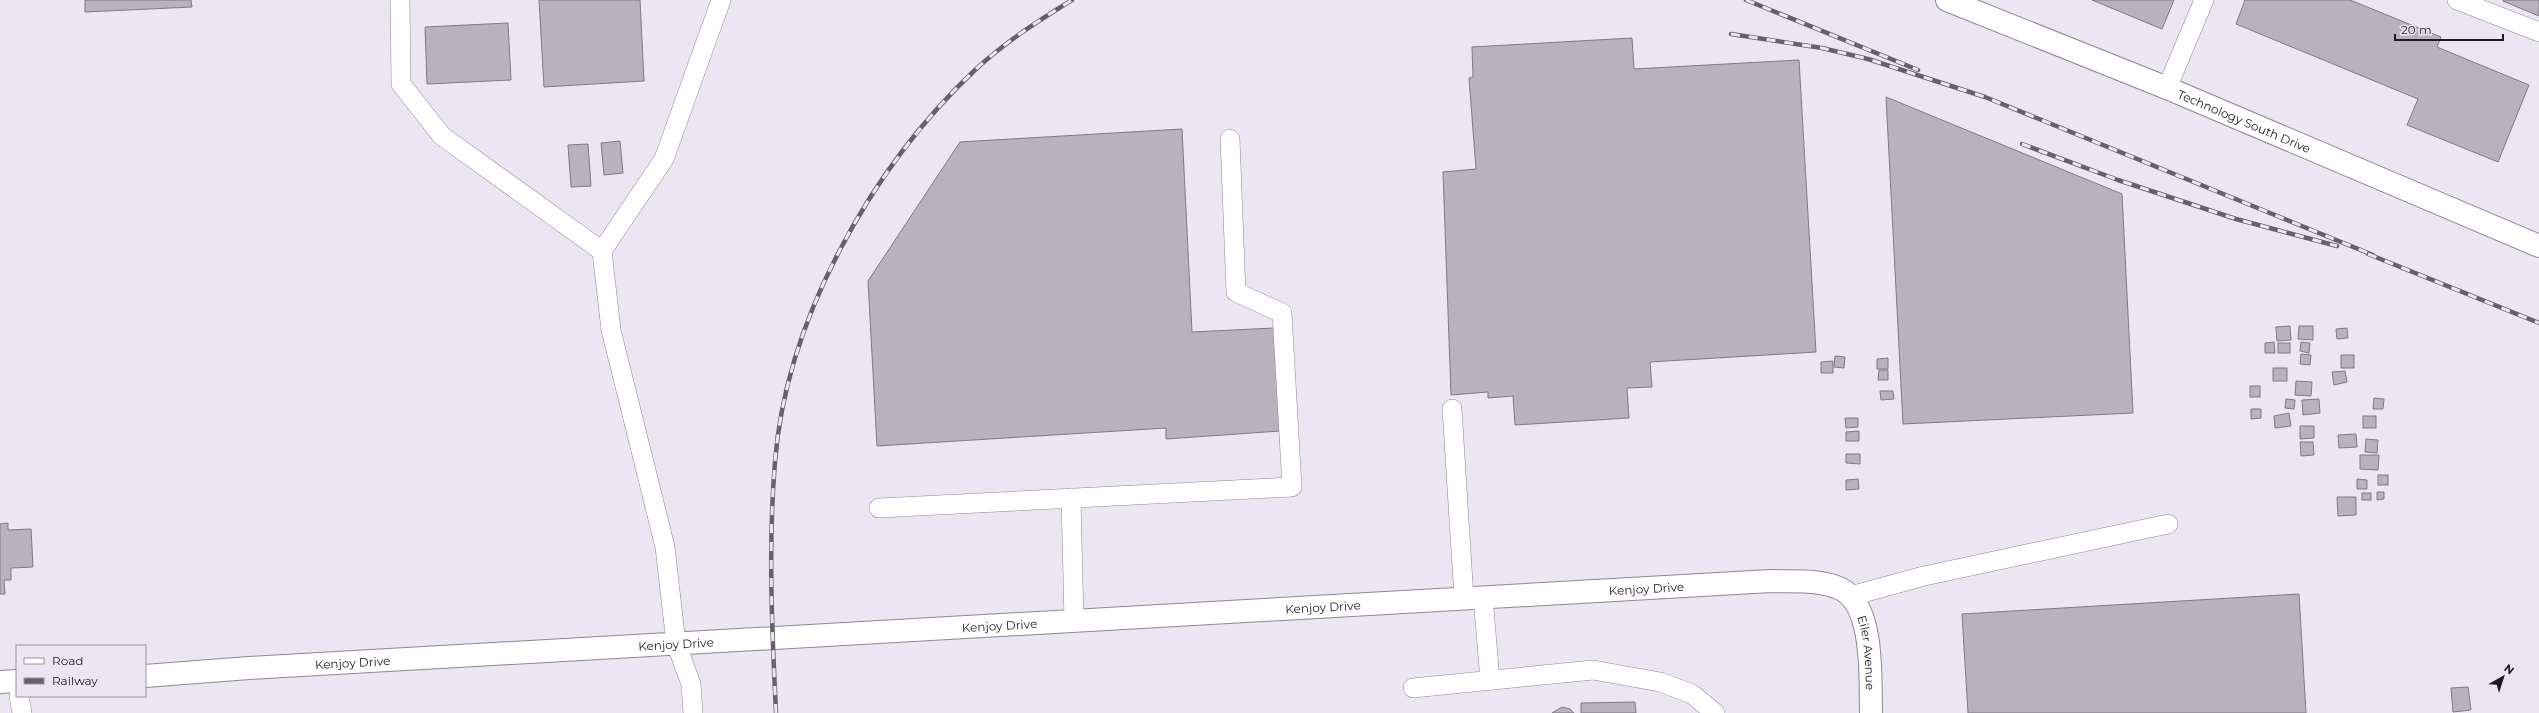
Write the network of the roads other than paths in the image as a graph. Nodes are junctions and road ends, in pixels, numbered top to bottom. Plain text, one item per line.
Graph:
1 (400, 0) edge
2 (721, 0) edge
3 (1947, 0) edge
4 (2204, 0) edge
5 (2457, 0) edge
6 (2539, 32) edge
7 (2167, 88) junction
8 (1230, 139) dead end
9 (2539, 246) edge
10 (602, 251) junction
11 (1452, 409) dead end
12 (1071, 498) junction
13 (879, 508) dead end
14 (2168, 524) dead end
15 (1850, 596) junction
16 (1473, 597) junction
17 (1074, 620) junction
18 (676, 643) junction
19 (146, 676) edge
20 (1490, 680) junction
21 (16, 681) edge
22 (0, 682) edge
23 (1413, 688) dead end
24 (19, 697) edge
25 (22, 713) edge
26 (693, 713) edge
27 (1715, 713) edge
28 (1871, 713) edge

1 - 10 lane
2 - 10 lane
3 - 7 street, Technology South Drive
4 - 7 lane
5 - 6 lane
7 - 9 street, Technology South Drive
8 - 12 lane
10 - 18 lane
11 - 16 lane
12 - 13 lane
12 - 17 lane
14 - 15 lane
15 - 16 street, Kenjoy Drive
15 - 28 street, Eiler Avenue
16 - 17 street, Kenjoy Drive
16 - 20 lane
17 - 18 street, Kenjoy Drive
18 - 19 street, Kenjoy Drive
18 - 26 lane
20 - 23 lane
20 - 27 lane
21 - 22 street
24 - 25 lane

